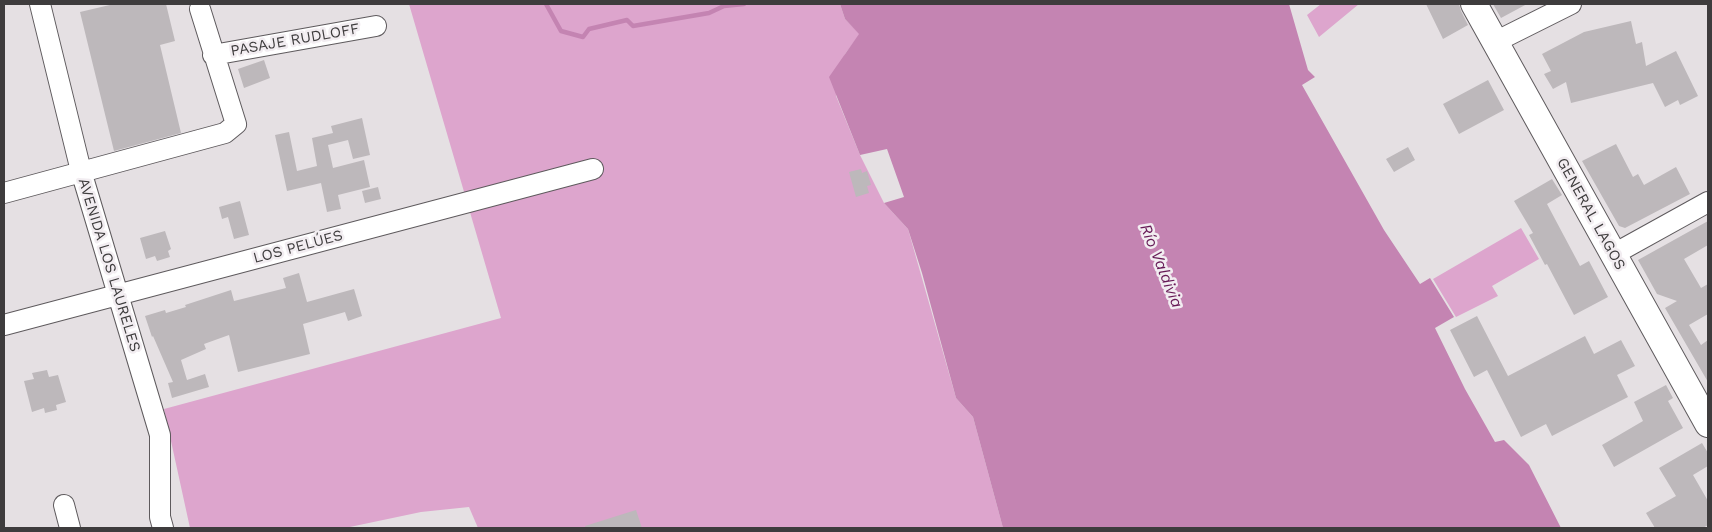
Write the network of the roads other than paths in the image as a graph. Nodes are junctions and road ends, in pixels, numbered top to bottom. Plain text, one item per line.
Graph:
1 (40, 4) edge
2 (1474, 4) edge
3 (1571, 4) edge
4 (200, 10) dead end
5 (376, 26) dead end
6 (1496, 42) junction
7 (214, 55) junction
8 (593, 169) dead end
9 (81, 171) junction
10 (4, 193) edge
11 (1708, 202) edge
12 (1614, 254) junction
13 (118, 294) junction
14 (4, 325) edge
15 (1708, 424) edge
16 (64, 505) dead end
17 (70, 528) edge
18 (163, 528) edge

1 - 9 street, AVENIDA LOS LAURELES
2 - 6 main road, GENERAL LAGOS
3 - 6 street
4 - 7 street, PASAJE RUDLOFF
5 - 7 street, PASAJE RUDLOFF
6 - 12 main road, GENERAL LAGOS
7 - 9 street, PASAJE RUDLOFF
8 - 13 street, LOS PELÚES
9 - 10 street
9 - 13 street, AVENIDA LOS LAURELES
11 - 12 street
12 - 15 main road, GENERAL LAGOS
13 - 14 street, LOS PELÚES
13 - 18 street, AVENIDA LOS LAURELES
16 - 17 street

